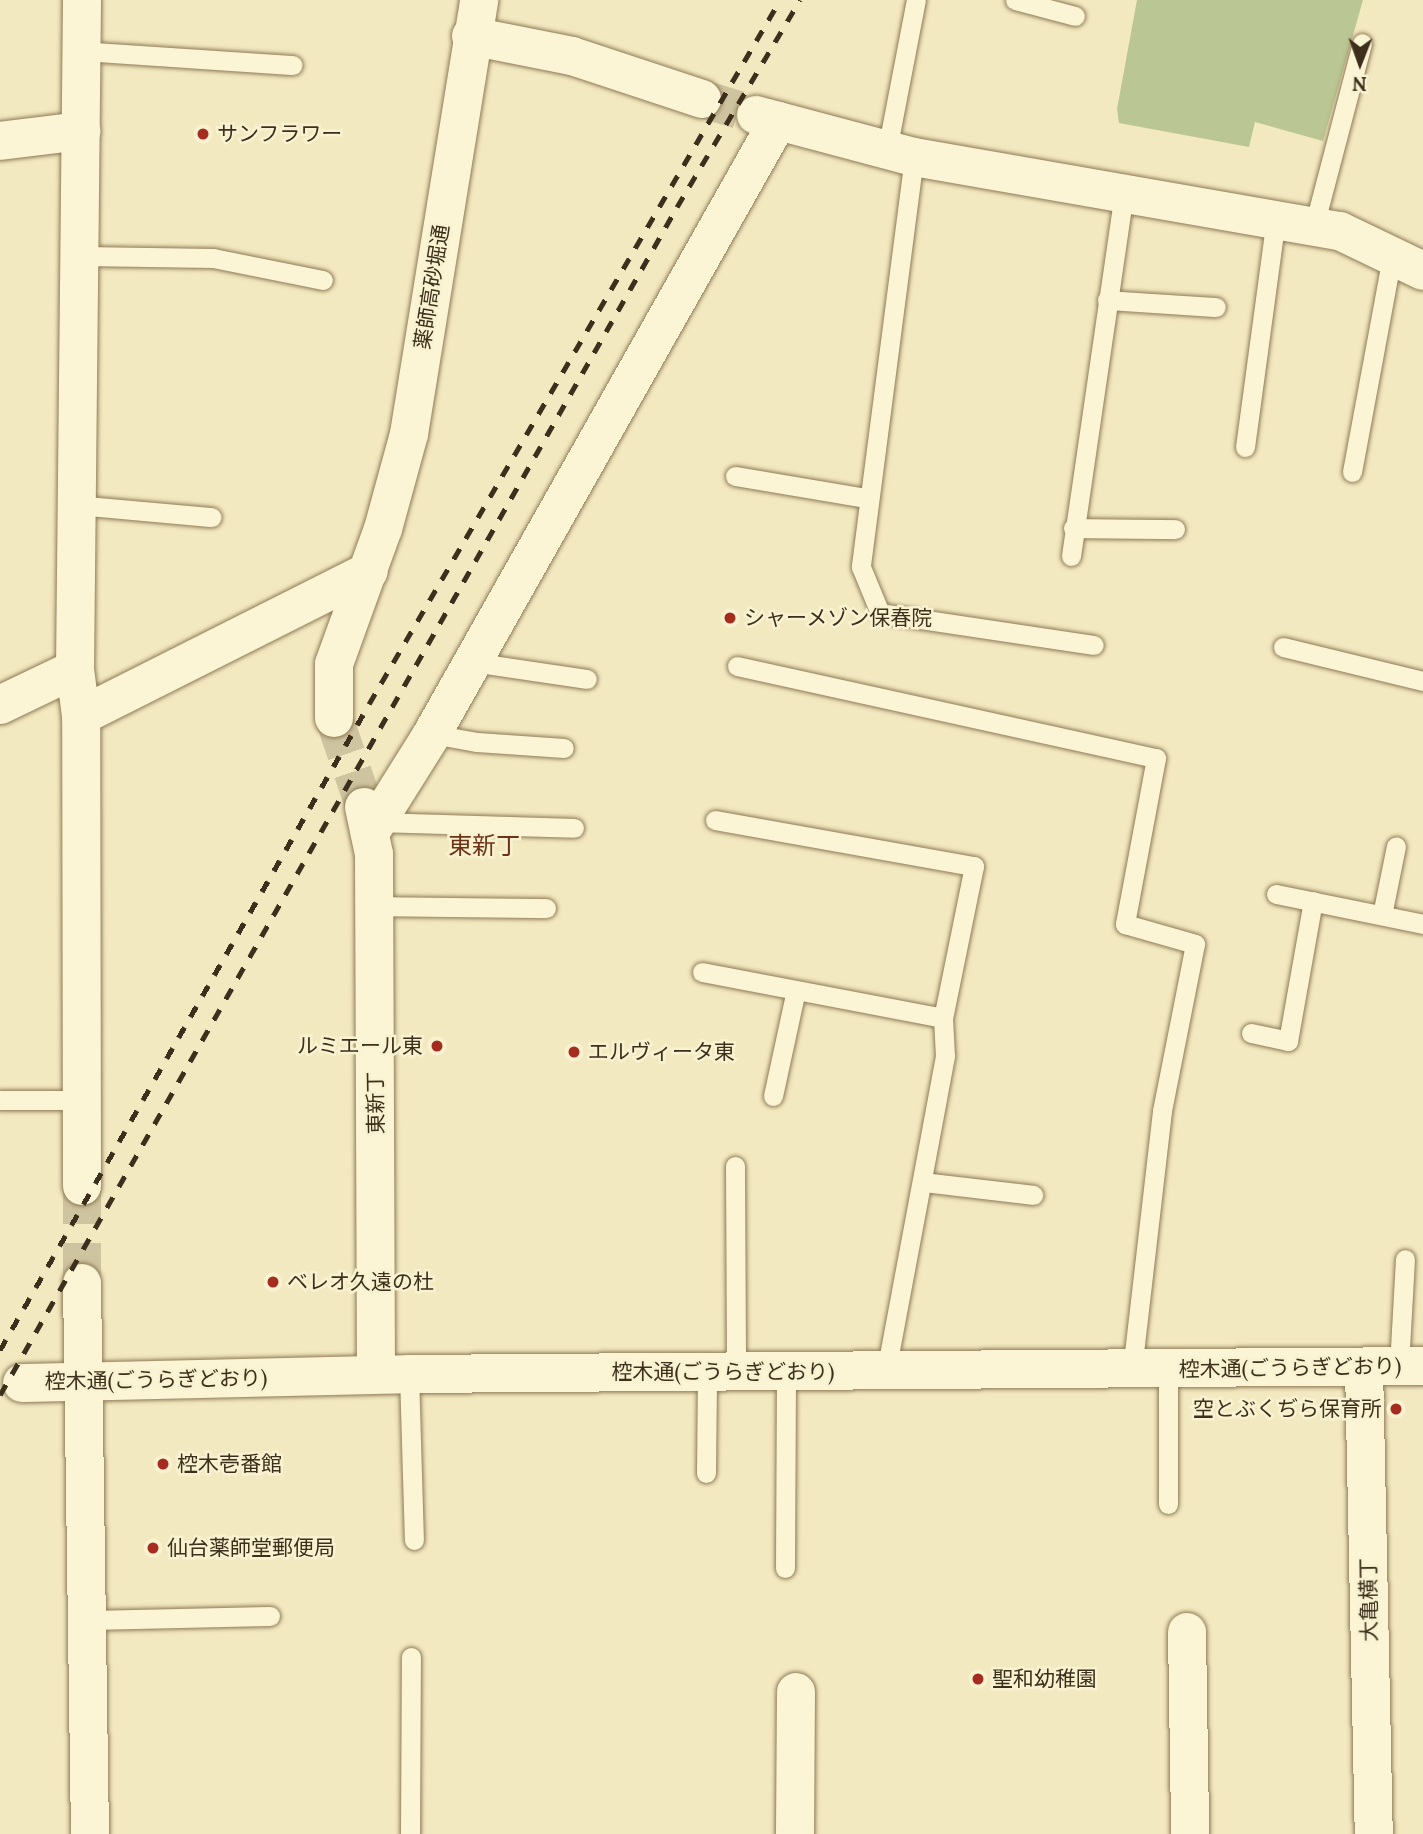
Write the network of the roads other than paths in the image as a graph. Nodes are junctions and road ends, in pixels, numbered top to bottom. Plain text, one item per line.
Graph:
1 (82, 0) edge
2 (916, 0) edge
3 (1015, 0) edge
4 (1075, 16) dead end
5 (475, 18) edge
6 (1362, 43) dead end
7 (81, 51) junction
8 (293, 65) dead end
9 (702, 99) tunnel mouth
10 (81, 131) junction
11 (0, 141) edge
12 (900, 153) junction
13 (1124, 194) junction
14 (1276, 219) junction
15 (1314, 226) junction
16 (82, 256) junction
17 (1407, 263) edge
18 (323, 280) dead end
19 (1107, 300) junction
20 (1216, 307) dead end
21 (1245, 447) dead end
22 (1352, 472) dead end
23 (735, 476) dead end
24 (866, 498) junction
25 (76, 505) junction
26 (211, 517) dead end
27 (1073, 528) junction
28 (1175, 529) dead end
29 (1071, 555) dead end
30 (369, 571) junction
31 (1094, 645) dead end
32 (1283, 648) dead end
33 (472, 662) junction
34 (737, 666) dead end
35 (75, 669) junction
36 (587, 679) dead end
37 (1423, 681) edge
38 (0, 705) edge
39 (81, 716) junction
40 (334, 719) tunnel mouth
41 (432, 734) junction
42 (564, 748) dead end
43 (370, 819) junction
44 (715, 820) dead end
45 (574, 828) dead end
46 (1396, 846) dead end
47 (1276, 894) dead end
48 (1313, 901) junction
49 (374, 906) junction
50 (546, 908) dead end
51 (1382, 915) junction
52 (1423, 924) edge
53 (702, 972) dead end
54 (796, 990) junction
55 (943, 1018) junction
56 (1251, 1033) dead end
57 (774, 1096) dead end
58 (0, 1100) edge
59 (81, 1100) junction
60 (735, 1166) dead end
61 (923, 1182) junction
62 (82, 1186) tunnel mouth
63 (1033, 1195) dead end
64 (1405, 1259) dead end
65 (82, 1283) tunnel mouth
66 (1395, 1366) edge
67 (1150, 1370) junction
68 (886, 1371) junction
69 (721, 1372) junction
70 (786, 1372) junction
71 (393, 1374) junction
72 (84, 1381) junction
73 (22, 1383) dead end
74 (706, 1474) dead end
75 (1168, 1504) dead end
76 (414, 1540) dead end
77 (785, 1568) dead end
78 (270, 1616) dead end
79 (89, 1620) junction
80 (1187, 1632) dead end
81 (411, 1657) dead end
82 (796, 1692) dead end
83 (90, 1834) edge
84 (410, 1834) edge
85 (795, 1834) edge
86 (1189, 1834) edge
87 (1374, 1834) edge

1 - 7 street
2 - 12 lane
3 - 4 lane
5 - 9 street
5 - 30 street, 薬師高砂堀通
6 - 15 lane
7 - 8 lane
7 - 10 street
10 - 11 street
10 - 16 street
12 - 13 street
12 - 24 lane
12 - 33 street
13 - 14 street
13 - 19 lane
14 - 15 street
14 - 21 lane
15 - 17 street
16 - 18 lane
16 - 25 street
17 - 22 lane
19 - 20 lane
19 - 27 lane
23 - 24 lane
24 - 31 lane
25 - 26 lane
25 - 35 street
27 - 28 lane
27 - 29 lane
30 - 39 street
30 - 40 street, 薬師高砂堀通
32 - 37 lane
33 - 36 lane
33 - 41 street
34 - 67 lane
35 - 38 street
35 - 39 street
39 - 59 street
41 - 42 lane
41 - 43 street
43 - 45 lane
43 - 49 street, 東新丁
44 - 55 lane
46 - 51 lane
47 - 48 lane
48 - 51 lane
48 - 56 lane
49 - 50 lane
49 - 71 street, 東新丁
51 - 52 lane
53 - 54 lane
54 - 55 lane
54 - 57 lane
55 - 61 lane
58 - 59 lane
59 - 62 street
60 - 69 lane
61 - 63 lane
61 - 68 lane
64 - 66 lane
65 - 72 street
66 - 67 street, 椌木通(ごうらぎどおり)
66 - 87 street, 大亀横丁
67 - 68 street, 椌木通(ごうらぎどおり)
67 - 75 lane
68 - 70 street, 椌木通(ごうらぎどおり)
69 - 70 street, 椌木通(ごうらぎどおり)
69 - 71 street, 椌木通(ごうらぎどおり)
69 - 74 lane
70 - 77 lane
71 - 72 street, 椌木通(ごうらぎどおり)
71 - 76 lane
72 - 73 street, 椌木通(ごうらぎどおり)
72 - 79 street
78 - 79 lane
79 - 83 street
80 - 86 street
81 - 84 lane
82 - 85 street

